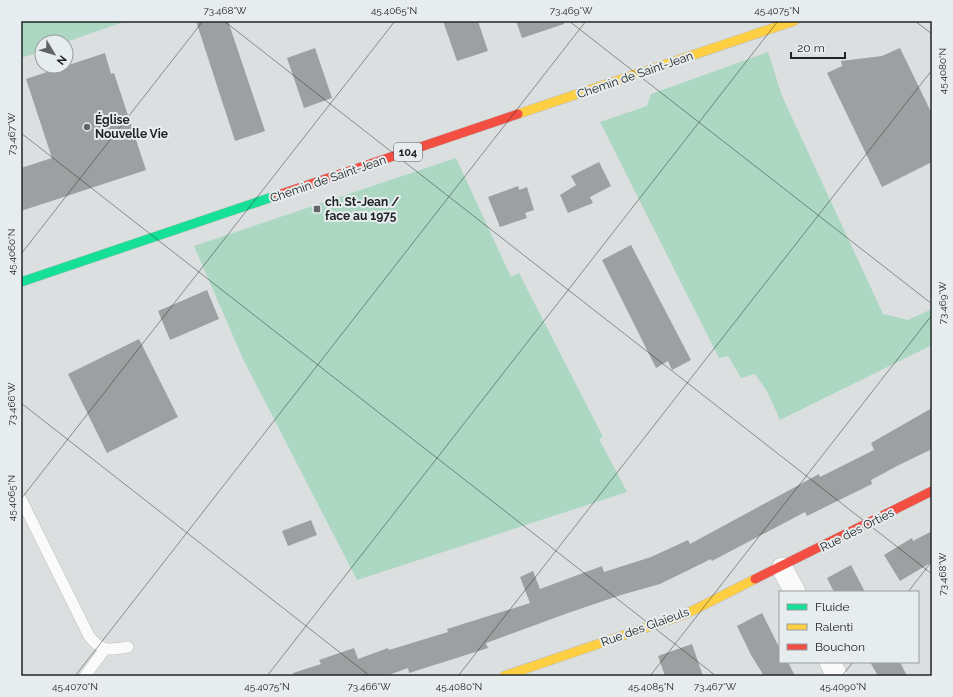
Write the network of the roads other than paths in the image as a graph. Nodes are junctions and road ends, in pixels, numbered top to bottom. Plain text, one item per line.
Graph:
1 (794, 21) edge
2 (21, 282) edge
3 (932, 491) edge
4 (21, 499) edge
5 (782, 568) junction
6 (794, 591) edge
7 (128, 647) dead end
8 (105, 649) junction
9 (830, 663) edge
10 (85, 676) edge
11 (504, 676) edge
12 (837, 676) edge

1 - 2 main road, Chemin de Saint-Jean / 104
3 - 5 main road, Rue des Orties
4 - 8 lane
5 - 6 street
5 - 11 main road, Rue des Glaïeuls
7 - 8 lane
8 - 10 lane
9 - 12 street

